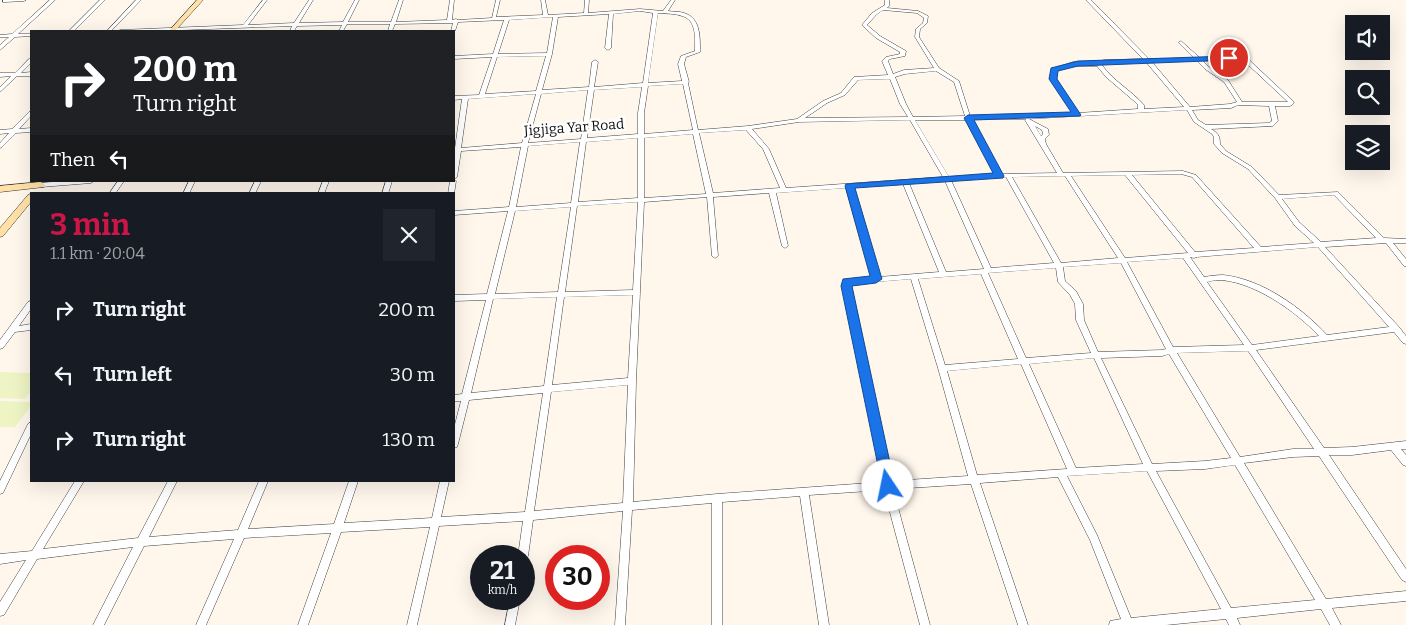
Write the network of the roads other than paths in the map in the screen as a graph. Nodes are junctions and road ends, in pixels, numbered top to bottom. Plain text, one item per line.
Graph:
1 (24, 0) edge
2 (53, 0) edge
3 (103, 0) edge
4 (139, 0) edge
5 (200, 0) edge
6 (265, 0) edge
7 (311, 0) edge
8 (357, 0) edge
9 (401, 0) edge
10 (452, 0) edge
11 (498, 0) edge
12 (544, 0) edge
13 (587, 0) edge
14 (673, 0) edge
15 (887, 0) edge
16 (1088, 0) edge
17 (6, 1) edge
18 (634, 4) dead end
19 (0, 7) edge
20 (884, 9) junction
21 (631, 10) junction
22 (656, 11) junction
23 (665, 12) junction
24 (611, 13) junction
25 (586, 14) junction
26 (556, 15) junction
27 (546, 16) junction
28 (494, 18) junction
29 (507, 18) junction
30 (456, 20) junction
31 (448, 21) junction
32 (395, 22) junction
33 (346, 23) junction
34 (296, 24) junction
35 (247, 28) edge
36 (72, 30) edge
37 (110, 30) edge
38 (173, 30) edge
39 (293, 30) edge
40 (342, 30) edge
41 (391, 30) edge
42 (453, 30) edge
43 (14, 35) junction
44 (30, 35) edge
45 (0, 36) edge
46 (1181, 42) dead end
47 (0, 48) edge
48 (608, 48) dead end
49 (549, 54) junction
50 (496, 55) junction
51 (455, 57) edge
52 (1200, 60) junction
53 (30, 61) edge
54 (595, 62) dead end
55 (1148, 62) junction
56 (1099, 64) junction
57 (936, 69) junction
58 (30, 74) edge
59 (0, 75) edge
60 (16, 75) junction
61 (891, 77) junction
62 (686, 82) junction
63 (644, 84) junction
64 (592, 87) junction
65 (0, 90) edge
66 (538, 92) junction
67 (482, 96) junction
68 (465, 97) junction
69 (455, 98) edge
70 (1239, 104) junction
71 (1272, 106) junction
72 (1189, 108) junction
73 (1141, 111) junction
74 (30, 114) edge
75 (1077, 115) junction
76 (968, 118) junction
77 (914, 119) junction
78 (1027, 119) junction
79 (799, 120) junction
80 (1206, 127) junction
81 (748, 128) junction
82 (30, 130) edge
83 (15, 131) junction
84 (0, 132) edge
85 (696, 132) junction
86 (640, 136) junction
87 (585, 140) junction
88 (525, 144) junction
89 (0, 146) edge
90 (455, 150) edge
91 (1127, 173) junction
92 (1064, 174) junction
93 (1008, 175) junction
94 (999, 176) junction
95 (947, 179) junction
96 (66, 182) edge
97 (121, 182) edge
98 (905, 182) junction
99 (42, 183) edge
100 (849, 186) junction
101 (0, 189) edge
102 (772, 191) junction
103 (784, 191) junction
104 (114, 192) edge
105 (710, 196) junction
106 (1277, 197) junction
107 (30, 198) edge
108 (641, 202) junction
109 (575, 205) junction
110 (512, 209) junction
111 (455, 213) edge
112 (0, 234) edge
113 (1406, 240) edge
114 (1385, 241) junction
115 (1320, 245) junction
116 (786, 246) dead end
117 (1260, 250) junction
118 (715, 256) dead end
119 (1189, 256) junction
120 (1123, 261) junction
121 (1406, 264) edge
122 (1059, 266) junction
123 (986, 270) junction
124 (943, 274) junction
125 (913, 276) junction
126 (876, 279) junction
127 (1202, 280) junction
128 (637, 292) junction
129 (562, 294) junction
130 (491, 296) junction
131 (455, 298) edge
132 (30, 305) edge
133 (30, 327) edge
134 (14, 328) junction
135 (1396, 329) junction
136 (4, 337) edge
137 (1326, 338) junction
138 (1406, 341) edge
139 (0, 346) edge
140 (1250, 348) junction
141 (1171, 350) junction
142 (1097, 355) junction
143 (1024, 360) junction
144 (942, 368) junction
145 (632, 381) junction
146 (548, 389) junction
147 (465, 397) junction
148 (455, 398) edge
149 (30, 428) edge
150 (455, 440) edge
151 (1406, 445) edge
152 (1392, 446) junction
153 (1322, 452) junction
154 (1238, 460) junction
155 (1406, 462) edge
156 (1149, 467) junction
157 (1073, 472) junction
158 (1061, 474) junction
159 (974, 480) junction
160 (79, 482) edge
161 (172, 482) edge
162 (264, 482) edge
163 (354, 482) edge
164 (445, 482) edge
165 (888, 486) junction
166 (0, 490) edge
167 (804, 492) junction
168 (717, 498) junction
169 (628, 507) junction
170 (531, 516) junction
171 (434, 522) junction
172 (338, 526) junction
173 (242, 534) junction
174 (141, 542) junction
175 (525, 545) edge
176 (35, 555) junction
177 (0, 559) edge
178 (1406, 577) edge
179 (1406, 596) edge
180 (1324, 604) junction
181 (513, 610) edge
182 (0, 611) edge
183 (1228, 612) junction
184 (1129, 624) edge
185 (98, 625) edge
186 (201, 625) edge
187 (303, 625) edge
188 (412, 625) edge
189 (510, 625) edge
190 (620, 625) edge
191 (717, 625) edge
192 (824, 625) edge
193 (925, 625) edge
194 (1023, 625) edge
195 (1114, 625) edge
196 (1235, 625) edge
197 (1336, 625) edge

1 - 17 street
2 - 43 street
3 - 36 street
4 - 37 street
5 - 38 street
6 - 35 street
7 - 34 street
8 - 33 street
9 - 32 street
10 - 31 street
11 - 28 street
12 - 27 street
13 - 25 street
14 - 23 street
15 - 20 street
16 - 55 street
17 - 19 street
18 - 21 street
20 - 57 street
20 - 61 street
21 - 22 street
21 - 24 street
22 - 23 street
22 - 63 street
23 - 62 street
24 - 25 street
24 - 48 street
25 - 26 street
26 - 27 street
26 - 49 street
27 - 29 street
28 - 29 street
28 - 30 street
29 - 50 street
30 - 31 street
30 - 42 street
31 - 32 street
32 - 33 street
32 - 41 street
33 - 34 street
33 - 40 street
34 - 35 street
34 - 39 street
35 - 38 street
43 - 44 street
43 - 45 street
43 - 47 street
46 - 52 street
49 - 50 street
49 - 66 street
50 - 51 street
50 - 67 street
52 - 55 street
52 - 70 street
52 - 71 street
53 - 60 street
54 - 64 street
55 - 56 street
55 - 72 street
56 - 73 street
56 - 75 street
57 - 61 street
57 - 76 street
58 - 60 street
59 - 60 street
60 - 65 street
61 - 77 street
61 - 79 street
62 - 63 street
62 - 85 street
63 - 64 street
63 - 86 street
64 - 66 street
64 - 87 street
66 - 67 street
66 - 88 street
67 - 68 street
68 - 69 street
68 - 90 street
70 - 71 street, Jigjiga Yar Road
70 - 72 street, Jigjiga Yar Road
71 - 80 street
72 - 73 street, Jigjiga Yar Road
72 - 80 street
73 - 75 street, Jigjiga Yar Road
74 - 83 street
75 - 78 street, Jigjiga Yar Road
76 - 77 street, Jigjiga Yar Road
76 - 78 street, Jigjiga Yar Road
76 - 94 street
77 - 79 street, Jigjiga Yar Road
77 - 95 street
78 - 92 street
79 - 81 street, Jigjiga Yar Road
80 - 106 street
81 - 85 street, Jigjiga Yar Road
81 - 103 street
82 - 83 street
83 - 84 street
83 - 89 street
85 - 86 street, Jigjiga Yar Road
85 - 105 street
86 - 87 street, Jigjiga Yar Road
86 - 108 street
87 - 88 street, Jigjiga Yar Road
87 - 109 street
88 - 90 street, Jigjiga Yar Road
88 - 110 street
91 - 92 street
91 - 117 street
91 - 119 street
92 - 93 street
92 - 120 street
93 - 94 street
93 - 122 street
94 - 95 street
95 - 98 street
95 - 123 street
96 - 99 street
97 - 104 street
98 - 100 street
98 - 124 street
99 - 101 street
100 - 103 street
100 - 126 street
102 - 103 street
102 - 105 street
102 - 116 street
105 - 108 street
105 - 118 street
106 - 114 street
106 - 115 street
107 - 112 street
108 - 109 street
108 - 128 street
109 - 110 street
109 - 129 street
110 - 111 street
110 - 130 street
113 - 114 street
114 - 115 street
114 - 121 street
115 - 117 street
115 - 135 street
117 - 119 street
119 - 120 street
119 - 127 street
120 - 122 street
120 - 141 street
122 - 123 street
122 - 142 street
123 - 124 street
123 - 143 street
124 - 125 street
125 - 126 street
125 - 144 street
126 - 165 street
127 - 137 street
127 - 140 street
128 - 129 street
128 - 145 street
129 - 130 street
129 - 146 street
130 - 131 street
130 - 147 street
132 - 134 street
133 - 134 street
134 - 136 street
135 - 137 street
135 - 138 street
136 - 139 street
137 - 140 street
140 - 141 street
140 - 153 street
141 - 142 street
141 - 154 street
142 - 143 street
142 - 156 street
143 - 144 street
143 - 157 street
144 - 159 street
145 - 146 street
145 - 169 street
146 - 147 street
146 - 170 street
147 - 148 street
147 - 150 street
149 - 166 street
151 - 152 street
152 - 153 street
152 - 155 street
153 - 154 street
153 - 178 street
154 - 156 street
154 - 180 street
156 - 157 street
156 - 183 street
157 - 158 street
158 - 159 street
158 - 184 street
159 - 165 street
159 - 194 street
160 - 176 street
161 - 174 street
162 - 173 street
163 - 172 street
164 - 171 street
165 - 167 street
165 - 193 street
167 - 168 street
167 - 192 street
168 - 169 street
168 - 191 street
169 - 170 street
169 - 190 street
170 - 171 street
170 - 175 street
171 - 172 street
171 - 188 street
172 - 173 street
172 - 187 street
173 - 174 street
173 - 186 street
174 - 176 street
174 - 185 street
176 - 177 street
176 - 182 street
179 - 180 street
180 - 183 street
180 - 197 street
181 - 189 street
183 - 184 street
183 - 196 street
184 - 195 street

